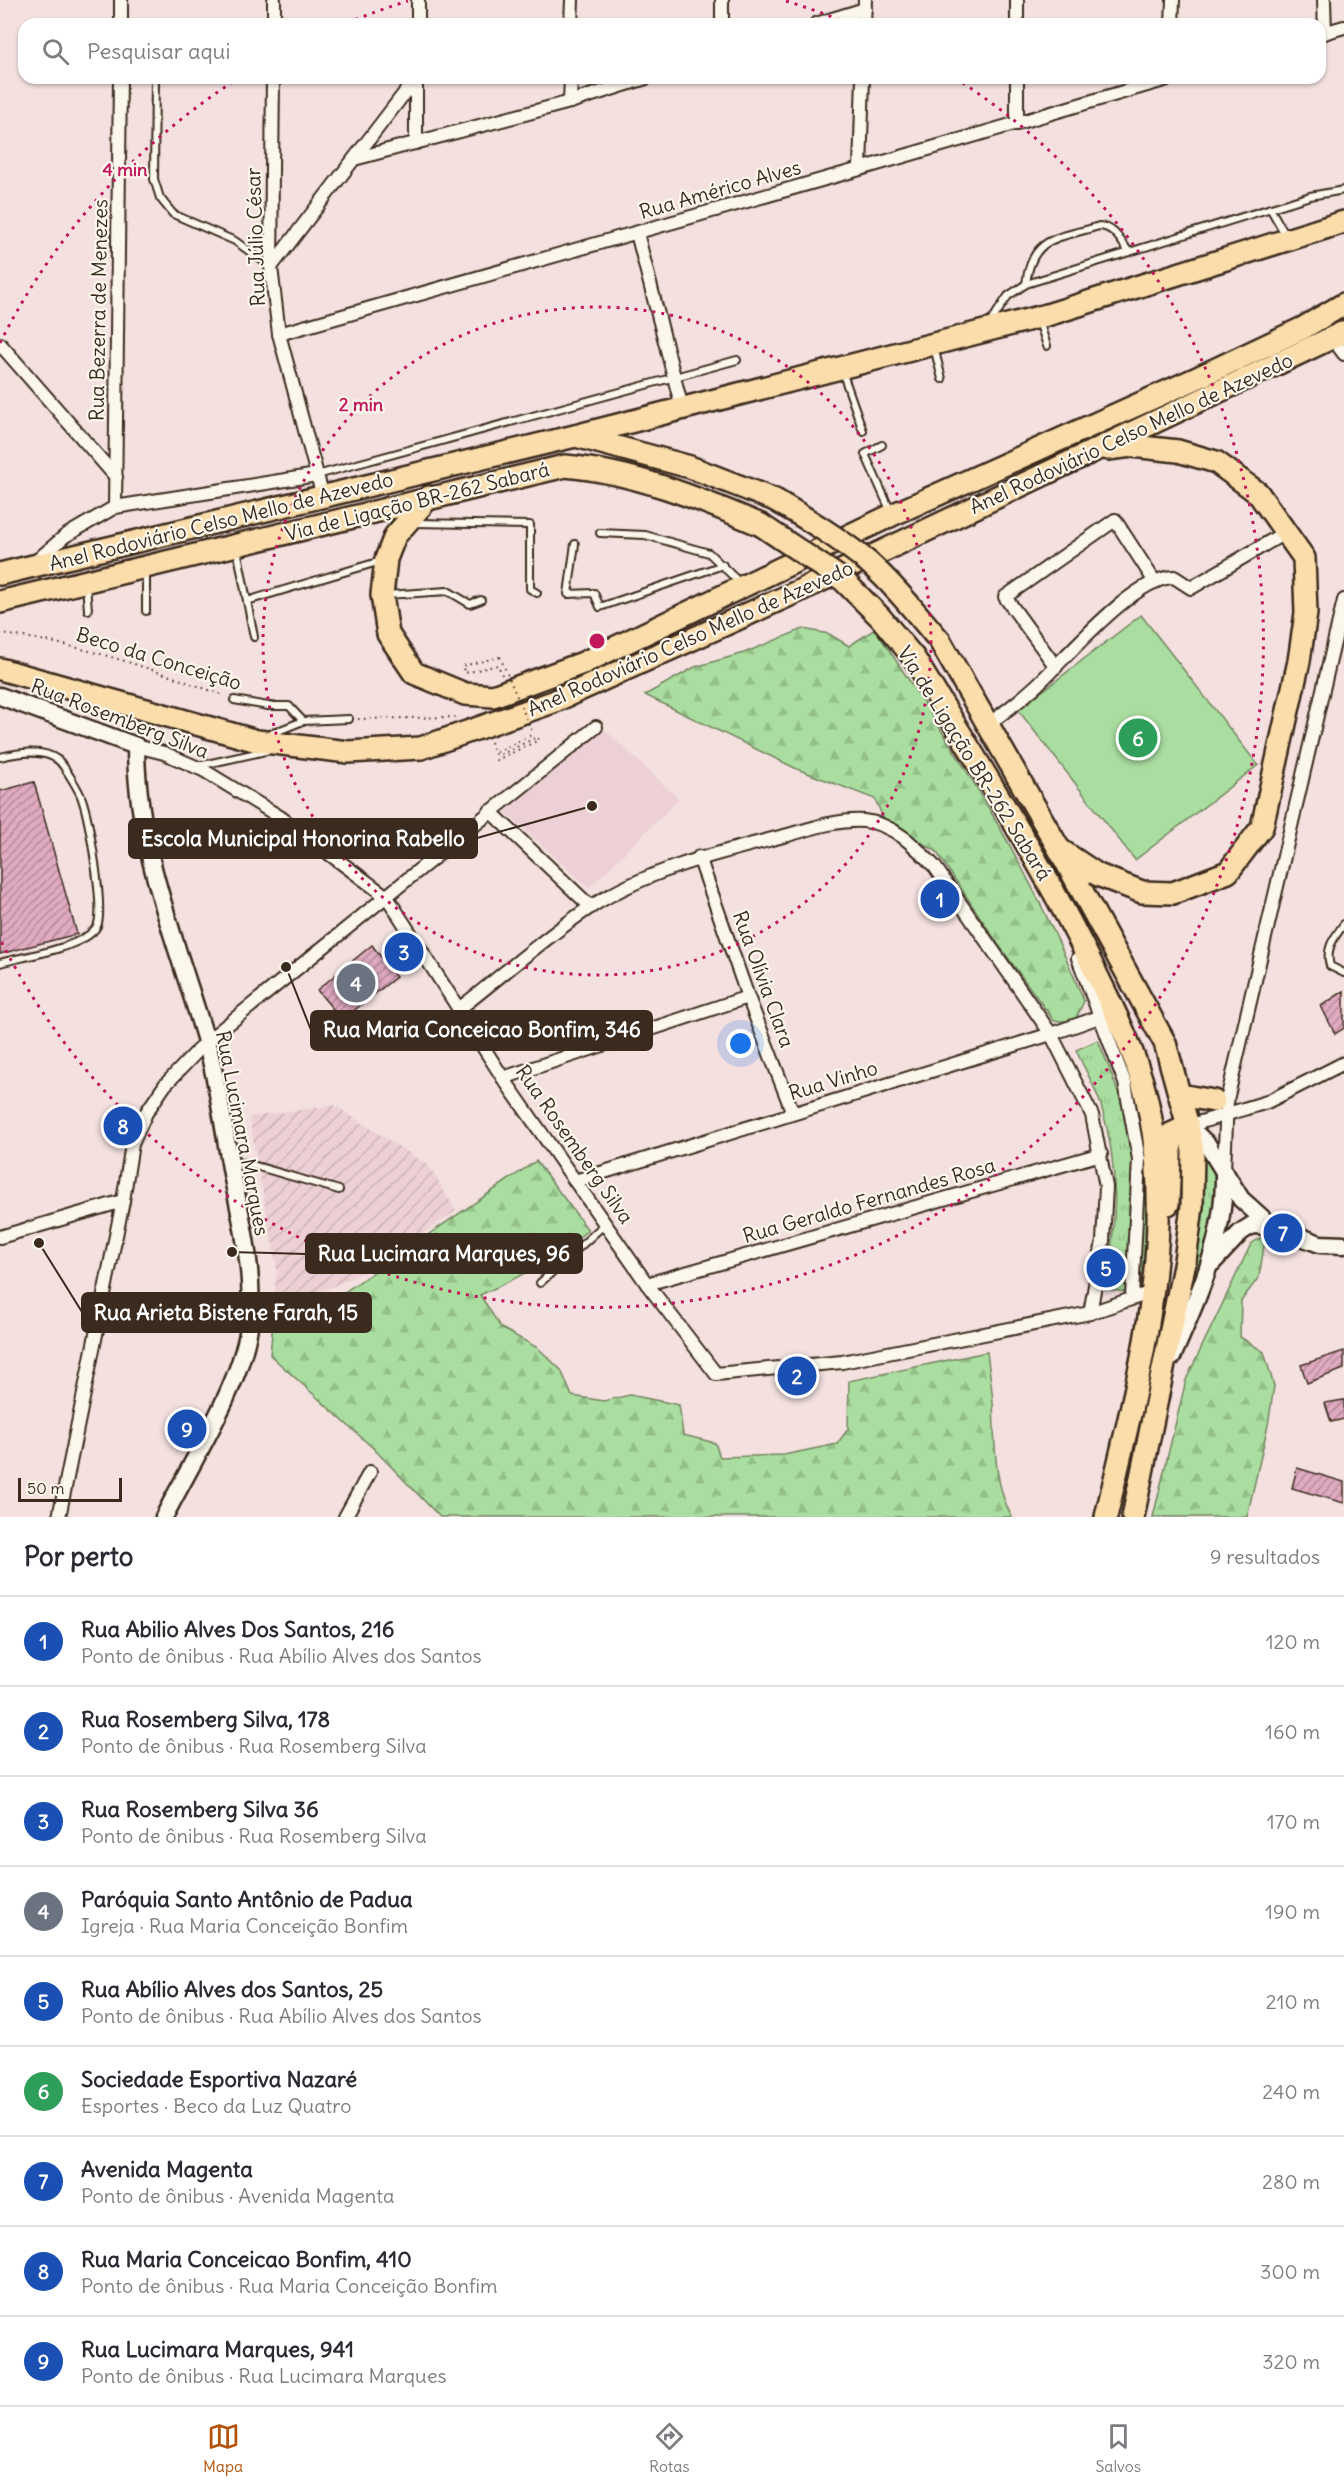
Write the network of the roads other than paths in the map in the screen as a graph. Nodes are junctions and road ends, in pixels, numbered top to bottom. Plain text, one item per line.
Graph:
1 (121, 0) edge
2 (274, 0) edge
3 (418, 0) edge
4 (572, 0) edge
5 (722, 0) edge
6 (1017, 0) edge
7 (1173, 0) edge
8 (1324, 0) edge
9 (865, 4) edge
10 (121, 18) edge
11 (274, 18) edge
12 (417, 18) edge
13 (571, 18) edge
14 (722, 18) edge
15 (831, 18) edge
16 (1017, 18) edge
17 (1172, 18) edge
18 (1323, 18) edge
19 (1344, 27) edge
20 (1326, 33) edge
21 (120, 84) edge
22 (155, 84) edge
23 (273, 84) edge
24 (411, 84) edge
25 (416, 84) edge
26 (571, 84) edge
27 (627, 84) edge
28 (863, 84) edge
29 (1017, 84) edge
30 (1151, 84) edge
31 (570, 102) junction
32 (1017, 124) junction
33 (416, 143) junction
34 (354, 159) junction
35 (860, 170) junction
36 (1344, 190) edge
37 (1270, 208) junction
38 (1344, 222) edge
39 (638, 233) junction
40 (1287, 238) junction
41 (1129, 252) junction
42 (271, 267) junction
43 (1026, 284) junction
44 (1344, 304) edge
45 (1038, 317) junction
46 (985, 331) junction
47 (279, 334) junction
48 (1340, 341) edge
49 (0, 344) edge
50 (933, 344) junction
51 (1047, 345) dead end
52 (736, 360) dead end
53 (841, 367) junction
54 (674, 375) junction
55 (942, 380) dead end
56 (682, 408) junction
57 (863, 431) dead end
58 (575, 436) junction
59 (882, 446) dead end
60 (1093, 451) junction
61 (317, 475) junction
62 (116, 477) junction
63 (323, 497) junction
64 (429, 497) junction
65 (115, 507) junction
66 (892, 515) junction
67 (404, 523) junction
68 (1286, 532) junction
69 (600, 533) dead end
70 (575, 544) dead end
71 (236, 545) junction
72 (386, 559) junction
73 (723, 565) junction
74 (29, 567) junction
75 (146, 567) junction
76 (0, 574) edge
77 (85, 582) junction
78 (1155, 582) junction
79 (743, 586) junction
80 (537, 593) dead end
81 (382, 595) junction
82 (481, 600) dead end
83 (1344, 600) edge
84 (247, 601) junction
85 (0, 602) edge
86 (88, 610) dead end
87 (146, 611) dead end
88 (1341, 618) edge
89 (254, 637) dead end
90 (1056, 668) junction
91 (0, 669) edge
92 (0, 696) edge
93 (234, 700) road end
94 (349, 719) road end
95 (303, 722) junction
96 (987, 725) junction
97 (596, 727) dead end
98 (257, 741) junction
99 (289, 745) junction
100 (136, 746) junction
101 (0, 757) edge
102 (194, 766) junction
103 (490, 811) junction
104 (1059, 849) junction
105 (699, 857) junction
106 (387, 897) junction
107 (591, 907) junction
108 (1067, 915) junction
109 (1344, 924) edge
110 (0, 963) edge
111 (1344, 973) edge
112 (748, 997) junction
113 (459, 1009) junction
114 (1102, 1016) junction
115 (1051, 1034) junction
116 (206, 1042) junction
117 (1344, 1063) edge
118 (503, 1078) junction
119 (1232, 1080) junction
120 (1180, 1095) junction
121 (1220, 1108) junction
122 (793, 1113) junction
123 (1188, 1126) junction
124 (1101, 1154) junction
125 (230, 1163) junction
126 (1224, 1173) junction
127 (575, 1181) junction
128 (339, 1190) dead end
129 (123, 1201) junction
130 (605, 1224) junction
131 (1271, 1226) junction
132 (0, 1237) edge
133 (1344, 1245) edge
134 (1211, 1264) junction
135 (1153, 1281) junction
136 (540, 1283) dead end
137 (647, 1284) junction
138 (1132, 1297) junction
139 (1090, 1313) junction
140 (1163, 1376) junction
141 (370, 1472) dead end
142 (59, 1517) edge
143 (164, 1517) edge
144 (345, 1517) edge
145 (1106, 1517) edge
146 (1133, 1517) edge

1 - 10 street
2 - 11 street
3 - 12 street
4 - 13 street
5 - 14 street
6 - 16 street
7 - 17 street
8 - 18 street
9 - 15 street
19 - 20 street
21 - 62 street, Rua Bezerra de Menezes
22 - 42 lane
23 - 42 street, Rua Júlio César
24 - 34 street
25 - 33 street
26 - 31 street
27 - 31 street
28 - 35 street
29 - 32 street
30 - 32 street, Rua Américo Alves
31 - 33 street
32 - 35 street, Rua Américo Alves
33 - 34 street
34 - 42 street
35 - 39 street, Rua Américo Alves
36 - 37 lane
37 - 40 lane
37 - 41 lane
38 - 40 highway, Anel Rodoviário Celso Mello de Azevedo
39 - 47 street, Rua Américo Alves
39 - 54 street
40 - 45 highway, Anel Rodoviário Celso Mello de Azevedo
41 - 43 lane
41 - 43 lane
42 - 47 street, Rua Júlio César
43 - 46 lane
44 - 66 highway
45 - 46 highway, Anel Rodoviário Celso Mello de Azevedo
45 - 51 lane
46 - 50 highway, Anel Rodoviário Celso Mello de Azevedo
47 - 61 street, Rua Júlio César
48 - 60 highway, Anel Rodoviário Celso Mello de Azevedo
49 - 62 street
50 - 53 highway, Anel Rodoviário Celso Mello de Azevedo
50 - 55 lane
52 - 54 lane
53 - 56 highway, Anel Rodoviário Celso Mello de Azevedo
53 - 57 lane
54 - 56 street
54 - 61 lane
56 - 58 highway, Anel Rodoviário Celso Mello de Azevedo
58 - 63 highway, Anel Rodoviário Celso Mello de Azevedo
58 - 96 highway, Via de Ligação BR-262 Sabará, bridge
59 - 66 lane
60 - 68 highway
60 - 99 highway, Anel Rodoviário Celso Mello de Azevedo
61 - 63 street, Rua Júlio César
61 - 65 street
62 - 65 street, Rua Bezerra de Menezes
63 - 74 highway, Anel Rodoviário Celso Mello de Azevedo
64 - 67 highway
64 - 71 highway, Via de Ligação BR-262 Sabará
64 - 108 highway, Via de Ligação BR-262 Sabará, bridge
65 - 74 street
66 - 79 highway
67 - 72 highway
67 - 80 lane
68 - 78 street
68 - 104 highway
69 - 73 lane
70 - 73 lane
71 - 75 highway, Via de Ligação BR-262 Sabará
71 - 84 lane
72 - 81 highway
72 - 84 lane
73 - 79 lane
74 - 76 highway, Anel Rodoviário Celso Mello de Azevedo
75 - 77 highway, Via de Ligação BR-262 Sabará
75 - 87 lane
77 - 85 highway, Via de Ligação BR-262 Sabará
77 - 86 lane
78 - 90 street
78 - 90 street
79 - 81 highway
81 - 82 lane
83 - 88 street
84 - 89 lane
88 - 119 street
90 - 96 street
91 - 98 highway, Anel Rodoviário Celso Mello de Azevedo
92 - 100 street, Rua Rosemberg Silva
93 - 95 lane, Beco da Conceição
94 - 95 lane
95 - 98 lane
96 - 104 highway, Via de Ligação BR-262 Sabará
97 - 103 street
98 - 99 highway, Anel Rodoviário Celso Mello de Azevedo
99 - 102 lane
100 - 102 street, Rua Rosemberg Silva
100 - 116 street, Rua Lucimara Marques
101 - 110 lane
102 - 106 street, Rua Rosemberg Silva
103 - 106 street
103 - 107 street
104 - 120 highway, Via de Ligação BR-262 Sabará
105 - 107 street
105 - 112 street, Rua Olívia Clara
105 - 115 street
106 - 113 street, Rua Rosemberg Silva
106 - 116 street
107 - 113 street
108 - 114 street, Via de Ligação BR-262 Sabará
108 - 135 highway, Via de Ligação BR-262 Sabará
109 - 111 lane
112 - 118 street
112 - 122 street, Rua Olívia Clara
113 - 118 street, Rua Rosemberg Silva
114 - 115 street, Rua Vinho
114 - 138 street, Via de Ligação BR-262 Sabará
115 - 122 street, Rua Vinho
115 - 124 street
116 - 125 street, Rua Lucimara Marques
116 - 129 street
117 - 121 street
118 - 127 street, Rua Rosemberg Silva
119 - 121 street
119 - 121 street
120 - 121 highway
120 - 123 highway, Via de Ligação BR-262 Sabará
121 - 123 street
121 - 123 street
121 - 126 street
122 - 127 street, Rua Vinho
123 - 126 street
123 - 135 highway
123 - 140 highway, Via de Ligação BR-262 Sabará
124 - 137 street, Rua Geraldo Fernandes Rosa
124 - 139 street
125 - 128 lane
125 - 143 street, Rua Lucimara Marques
126 - 131 street
126 - 134 street
127 - 130 street, Rua Rosemberg Silva
129 - 132 street
129 - 142 street
130 - 136 lane
130 - 137 street, Rua Rosemberg Silva
131 - 133 street
131 - 134 street
134 - 140 street, Via de Ligação BR-262 Sabará
135 - 138 street, Rua Rosemberg Silva
135 - 145 highway, Via de Ligação BR-262 Sabará
137 - 139 street, Rua Rosemberg Silva
138 - 139 street, Rua Rosemberg Silva
140 - 146 highway, Via de Ligação BR-262 Sabará
141 - 144 street

